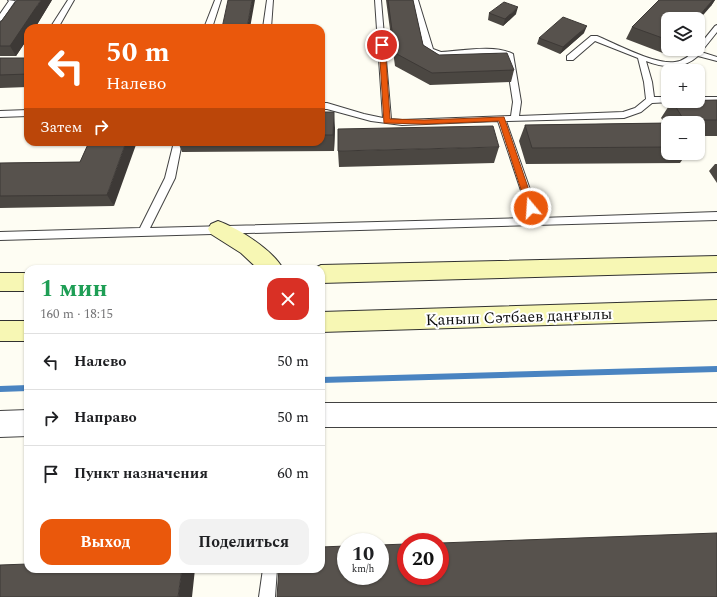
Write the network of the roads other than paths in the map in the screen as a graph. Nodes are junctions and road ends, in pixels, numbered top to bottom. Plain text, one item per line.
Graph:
1 (11, 0) edge
2 (71, 0) edge
3 (218, 0) edge
4 (270, 0) edge
5 (378, 0) edge
6 (415, 0) edge
7 (0, 18) edge
8 (56, 24) edge
9 (209, 24) edge
10 (267, 24) edge
11 (717, 27) edge
12 (705, 43) edge
13 (705, 55) edge
14 (692, 56) edge
15 (641, 57) junction
16 (570, 58) dead end
17 (717, 58) edge
18 (650, 100) junction
19 (661, 100) edge
20 (705, 100) edge
21 (717, 100) edge
22 (325, 106) edge
23 (24, 113) edge
24 (0, 114) edge
25 (501, 118) junction
26 (515, 119) junction
27 (387, 121) junction
28 (177, 146) edge
29 (717, 216) edge
30 (536, 222) junction
31 (218, 229) junction
32 (143, 231) junction
33 (0, 236) edge
34 (717, 264) edge
35 (268, 265) edge
36 (325, 274) edge
37 (0, 282) edge
38 (24, 282) edge
39 (717, 310) edge
40 (325, 322) edge
41 (0, 331) edge
42 (24, 331) edge
43 (325, 415) edge
44 (717, 415) edge
45 (24, 423) edge
46 (0, 424) edge
47 (270, 573) edge
48 (267, 597) edge

1 - 7 lane
2 - 8 lane
3 - 9 lane
4 - 10 lane
5 - 27 lane
6 - 26 lane
11 - 12 lane
13 - 17 lane
14 - 15 lane
15 - 16 lane
15 - 18 lane
18 - 19 lane
18 - 26 lane
20 - 21 lane
22 - 27 lane
23 - 24 lane
25 - 26 lane
25 - 27 lane
25 - 30 lane
28 - 32 lane
29 - 30 lane
30 - 31 lane
31 - 32 lane
31 - 35 main road
32 - 33 lane
34 - 36 main road
37 - 38 main road
39 - 40 main road, Қаныш Сәтбаев даңғылы
41 - 42 main road
43 - 44 street
45 - 46 street
47 - 48 lane

